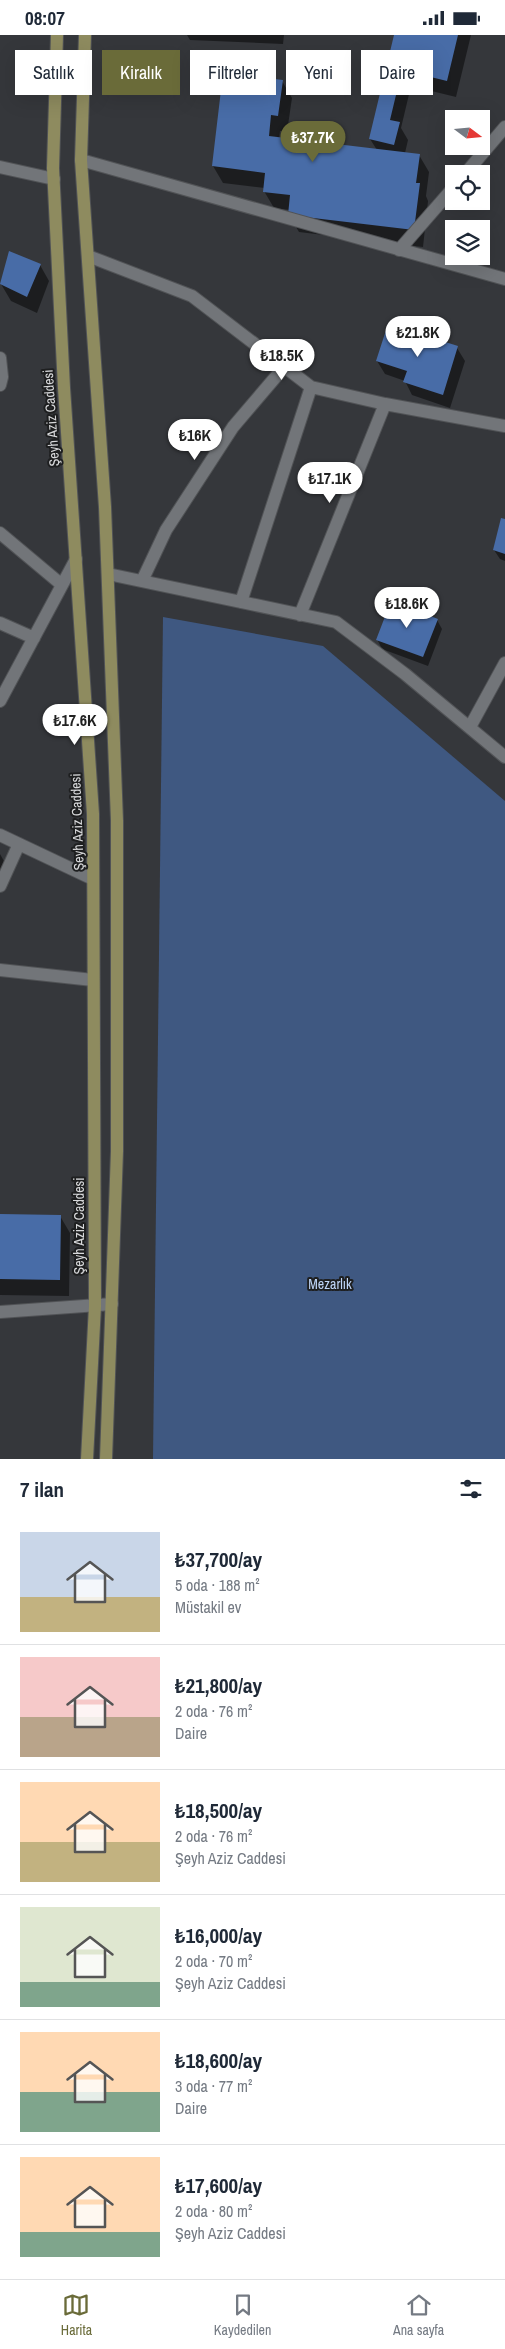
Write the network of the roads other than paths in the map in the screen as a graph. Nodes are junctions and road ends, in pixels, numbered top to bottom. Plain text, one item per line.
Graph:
1 (57, 35) edge
2 (85, 35) edge
3 (505, 127) edge
4 (82, 160) junction
5 (473, 165) edge
6 (0, 167) edge
7 (54, 179) junction
8 (445, 197) edge
9 (399, 250) junction
10 (88, 256) junction
11 (505, 279) edge
12 (0, 358) edge
13 (285, 366) junction
14 (0, 385) edge
15 (311, 387) junction
16 (384, 404) junction
17 (505, 426) edge
18 (0, 533) edge
19 (76, 559) junction
20 (108, 574) junction
21 (142, 581) junction
22 (62, 585) junction
23 (241, 602) junction
24 (300, 615) junction
25 (0, 623) edge
26 (34, 638) junction
27 (505, 663) edge
28 (0, 701) edge
29 (470, 727) junction
30 (505, 757) edge
31 (0, 835) edge
32 (19, 844) junction
33 (93, 879) junction
34 (0, 886) edge
35 (0, 970) edge
36 (94, 981) junction
37 (112, 1304) junction
38 (94, 1306) junction
39 (0, 1312) edge
40 (87, 1459) edge
41 (106, 1459) edge

1 - 7 main road, Şeyh Aziz Caddesi
2 - 4 main road
3 - 5 street
4 - 9 street
4 - 10 main road
6 - 7 street
7 - 19 main road, Şeyh Aziz Caddesi
8 - 9 street
9 - 11 street
10 - 13 street
10 - 20 main road
12 - 14 street
13 - 15 street
13 - 21 street
15 - 16 street
15 - 23 street
16 - 17 street
16 - 24 street
18 - 22 street
19 - 22 street
19 - 33 main road, Şeyh Aziz Caddesi
20 - 21 street
20 - 37 main road
21 - 23 street
22 - 26 street
23 - 24 street
24 - 29 street
25 - 26 street
26 - 28 street
27 - 29 street
29 - 30 street
31 - 32 street
32 - 33 street
32 - 34 street
33 - 36 main road, Şeyh Aziz Caddesi
35 - 36 street
36 - 38 main road, Şeyh Aziz Caddesi
37 - 38 street
37 - 41 main road
38 - 39 street
38 - 40 main road, Şeyh Aziz Caddesi

